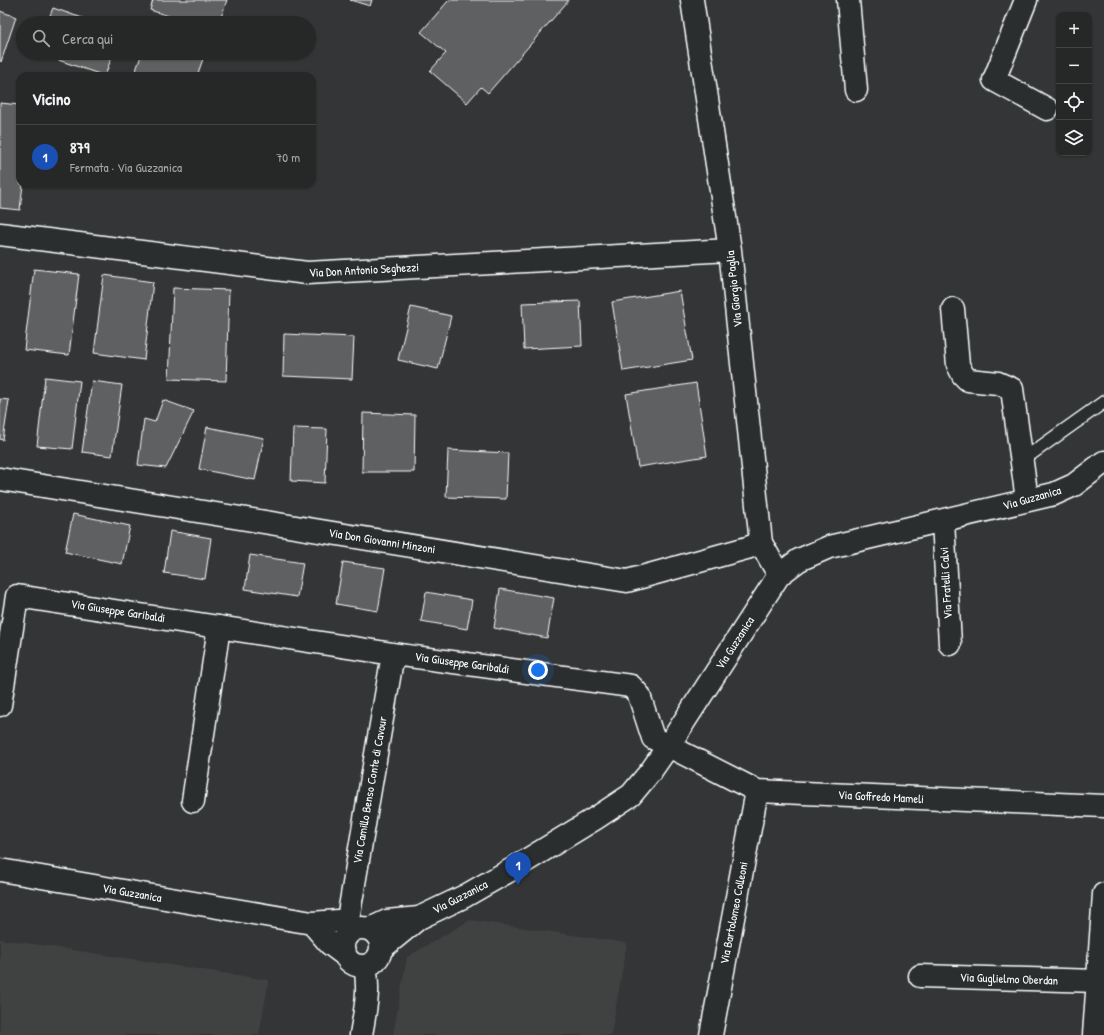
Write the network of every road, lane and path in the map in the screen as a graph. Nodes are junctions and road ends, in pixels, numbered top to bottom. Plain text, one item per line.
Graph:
1 (692, 0) edge
2 (848, 0) edge
3 (1026, 0) edge
4 (856, 90) dead end
5 (1047, 110) dead end
6 (0, 234) edge
7 (730, 250) junction
8 (953, 309) dead end
9 (1104, 402) edge
10 (1021, 461) junction
11 (1104, 462) edge
12 (0, 479) edge
13 (1027, 500) junction
14 (943, 521) junction
15 (761, 543) junction
16 (779, 575) junction
17 (219, 627) junction
18 (950, 644) dead end
19 (393, 654) junction
20 (0, 705) edge
21 (669, 745) junction
22 (757, 791) junction
23 (193, 801) dead end
24 (1104, 806) edge
25 (0, 870) edge
26 (1104, 894) edge
27 (420, 918) junction
28 (312, 923) junction
29 (357, 928) junction
30 (381, 949) junction
31 (346, 956) junction
32 (365, 966) junction
33 (920, 976) dead end
34 (1098, 981) junction
35 (361, 1035) edge
36 (711, 1035) edge
37 (1094, 1035) edge

1 - 7 street, Via Giorgio Paglia
2 - 4 street
3 - 5 street
6 - 7 street, Via Don Antonio Seghezzi
7 - 15 street, Via Giorgio Paglia
8 - 10 street
9 - 10 lane
10 - 13 street
11 - 13 street, Via Guzzanica
12 - 15 street, Via Don Giovanni Minzoni
13 - 14 street, Via Guzzanica
14 - 16 street, Via Guzzanica
14 - 18 street, Via Fratelli Calvi
15 - 16 street, Via Giorgio Paglia
16 - 21 street, Via Guzzanica
17 - 19 street, Via Giuseppe Garibaldi
17 - 20 street, Via Giuseppe Garibaldi
17 - 23 street
19 - 21 street, Via Giuseppe Garibaldi
19 - 29 street, Via Camillo Benso Conte di Cavour
21 - 22 street, Via Goffredo Mameli
21 - 27 street, Via Guzzanica
22 - 24 street, Via Goffredo Mameli
22 - 36 street, Via Bartolomeo Colleoni
25 - 28 street, Via Guzzanica
26 - 34 street
27 - 29 street, Via Guzzanica
27 - 30 street, Via Guzzanica
28 - 29 street, Via Guzzanica
28 - 31 street
29 - 30 street
29 - 31 street
30 - 32 street
31 - 32 street
32 - 35 street
33 - 34 street, Via Guglielmo Oberdan
34 - 37 street

